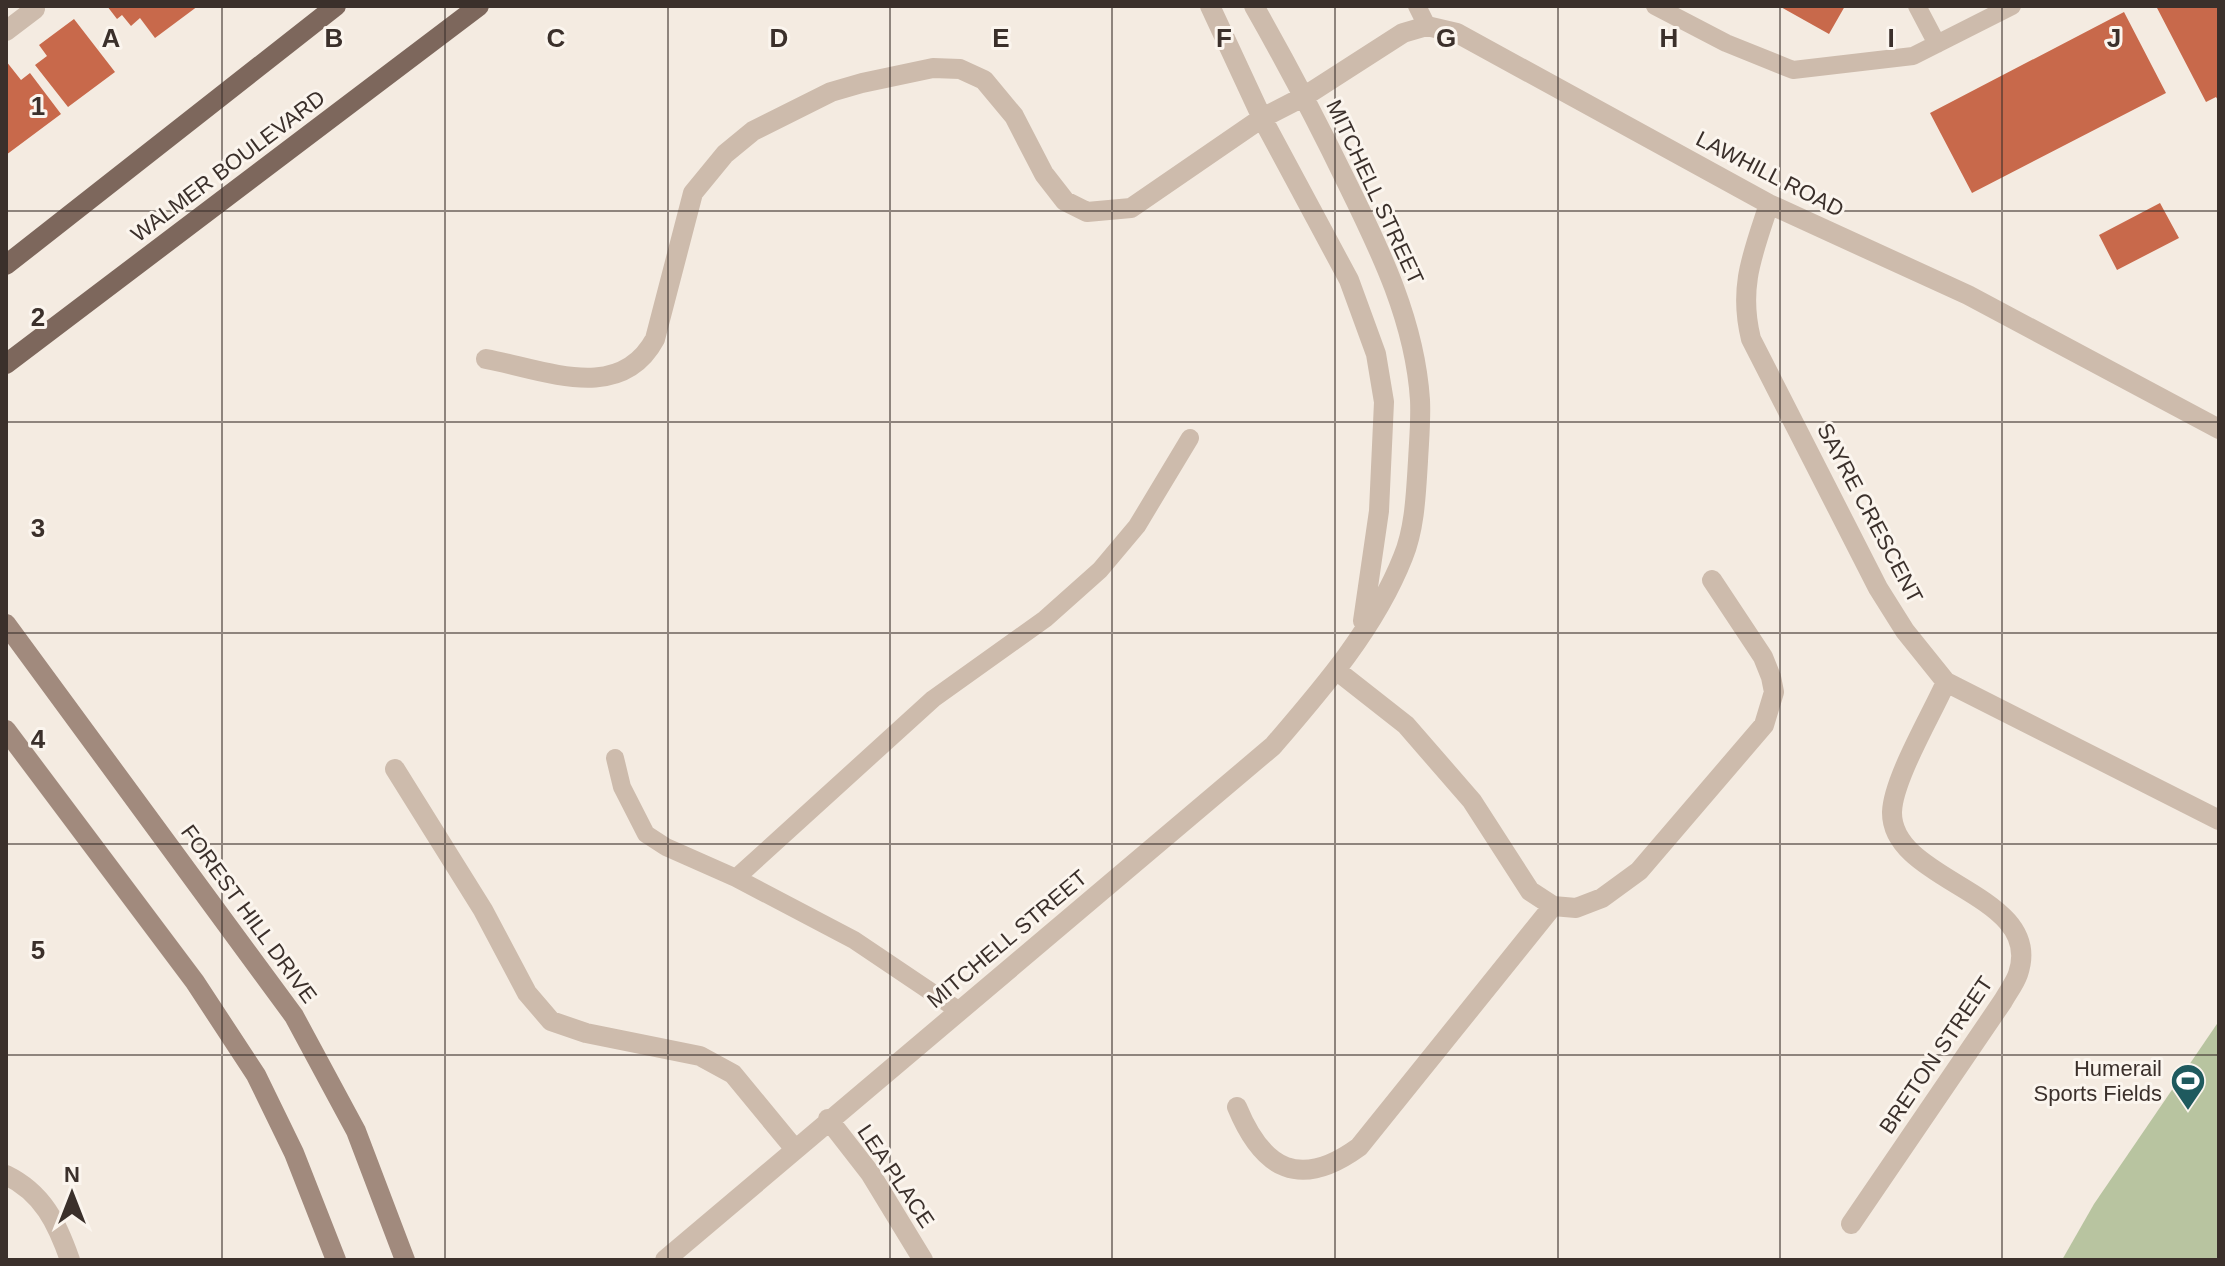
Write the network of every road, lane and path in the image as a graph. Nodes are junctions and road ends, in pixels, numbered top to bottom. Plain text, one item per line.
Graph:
1 (336, 6) edge
2 (479, 6) edge
3 (1210, 6) edge
4 (1254, 6) edge
5 (1417, 6) edge
6 (1655, 6) edge
7 (1917, 6) edge
8 (2012, 6) edge
9 (35, 9) dead end
10 (1427, 26) junction
11 (6, 31) edge
12 (1937, 44) junction
13 (1305, 96) junction
14 (1262, 118) junction
15 (1769, 204) junction
16 (6, 265) edge
17 (486, 359) dead end
18 (6, 364) edge
19 (2219, 429) edge
20 (1190, 438) dead end
21 (1712, 580) dead end
22 (6, 624) edge
23 (1360, 637) junction
24 (1336, 670) junction
25 (1946, 682) junction
26 (6, 730) edge
27 (615, 758) dead end
28 (395, 769) dead end
29 (2219, 820) edge
30 (736, 878) junction
31 (1553, 906) junction
32 (958, 1010) junction
33 (1237, 1107) dead end
34 (828, 1119) junction
35 (794, 1148) junction
36 (6, 1175) edge
37 (1851, 1224) dead end
38 (70, 1260) edge
39 (336, 1260) edge
40 (405, 1260) edge
41 (665, 1260) edge
42 (923, 1260) edge

1 - 16 main road
2 - 18 main road, WALMER BOULEVARD
3 - 14 street, MITCHELL STREET
4 - 13 street, MITCHELL STREET
5 - 10 lane
6 - 12 lane
7 - 12 lane
8 - 12 lane
9 - 11 street
10 - 13 street
10 - 15 street, LAWHILL ROAD
13 - 14 street
13 - 23 street, MITCHELL STREET
14 - 17 street
14 - 23 street, MITCHELL STREET
15 - 19 street, LAWHILL ROAD
15 - 25 street, SAYRE CRESCENT
20 - 30 lane
21 - 31 street
22 - 40 street, FOREST HILL DRIVE
23 - 24 street, MITCHELL STREET
24 - 31 street
24 - 32 street, MITCHELL STREET
25 - 29 street, SAYRE CRESCENT
25 - 37 street, BRETON STREET
26 - 39 street
27 - 30 lane
28 - 35 street
30 - 32 lane
31 - 33 street
32 - 34 street, MITCHELL STREET
34 - 35 street, MITCHELL STREET
34 - 42 street, LEA PLACE
35 - 41 street, MITCHELL STREET
36 - 38 street

